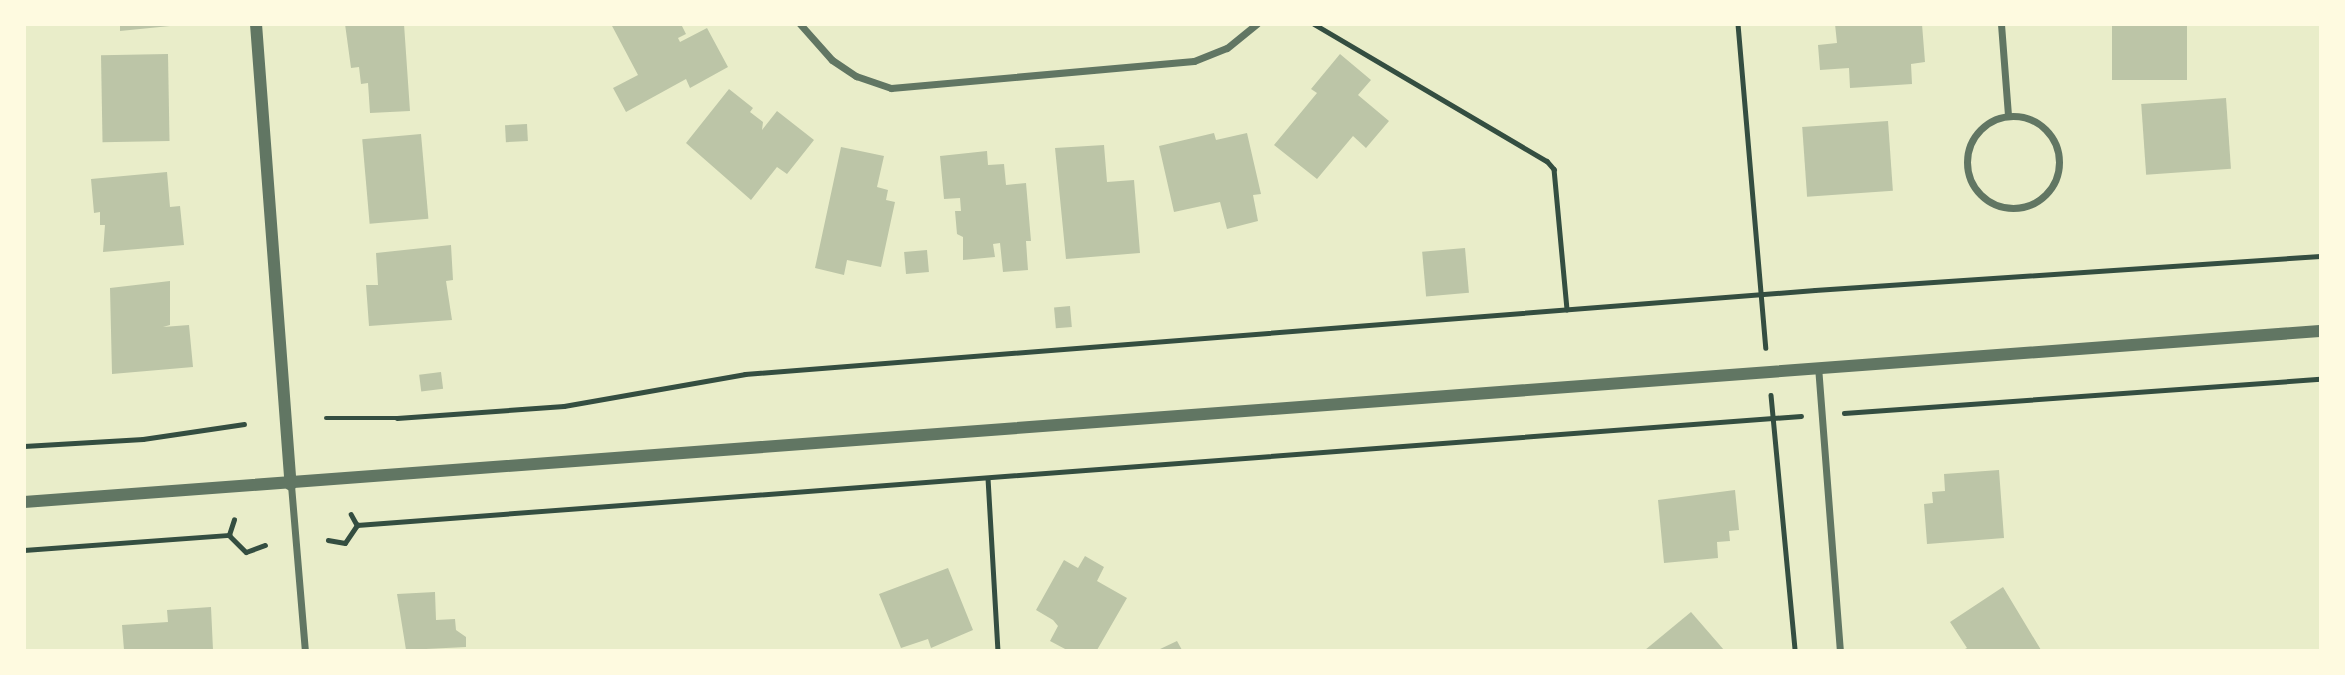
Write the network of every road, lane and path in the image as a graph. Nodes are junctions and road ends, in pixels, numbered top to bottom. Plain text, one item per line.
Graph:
1 (256, 24) edge
2 (800, 24) edge
3 (1257, 24) edge
4 (1314, 24) edge
5 (1738, 24) edge
6 (2001, 24) edge
7 (2008, 116) junction
8 (2320, 256) edge
9 (1762, 294) junction
10 (1567, 309) junction
11 (1764, 314) dead end
12 (2320, 331) edge
13 (1818, 365) junction
14 (2320, 379) edge
15 (1821, 414) junction
16 (1776, 417) junction
17 (326, 418) dead end
18 (244, 424) dead end
19 (24, 446) edge
20 (988, 478) junction
21 (291, 485) junction
22 (24, 502) edge
23 (351, 514) dead end
24 (234, 520) dead end
25 (357, 525) junction
26 (229, 535) junction
27 (328, 540) dead end
28 (265, 545) dead end
29 (24, 550) edge
30 (304, 650) edge
31 (998, 650) edge
32 (1795, 650) edge
33 (1840, 650) edge

1 - 21 street
2 - 3 street
4 - 10 path
5 - 9 path
6 - 7 street
7 - 7 street
8 - 9 path
9 - 10 path
9 - 11 path
10 - 17 path
12 - 13 street
13 - 15 street
13 - 21 street
14 - 15 path
15 - 16 path
15 - 33 street
16 - 20 path
16 - 32 path
18 - 19 path
20 - 25 path
20 - 31 path
21 - 22 street
21 - 30 street
23 - 25 path
24 - 26 path
25 - 27 path
26 - 28 path
26 - 29 path

